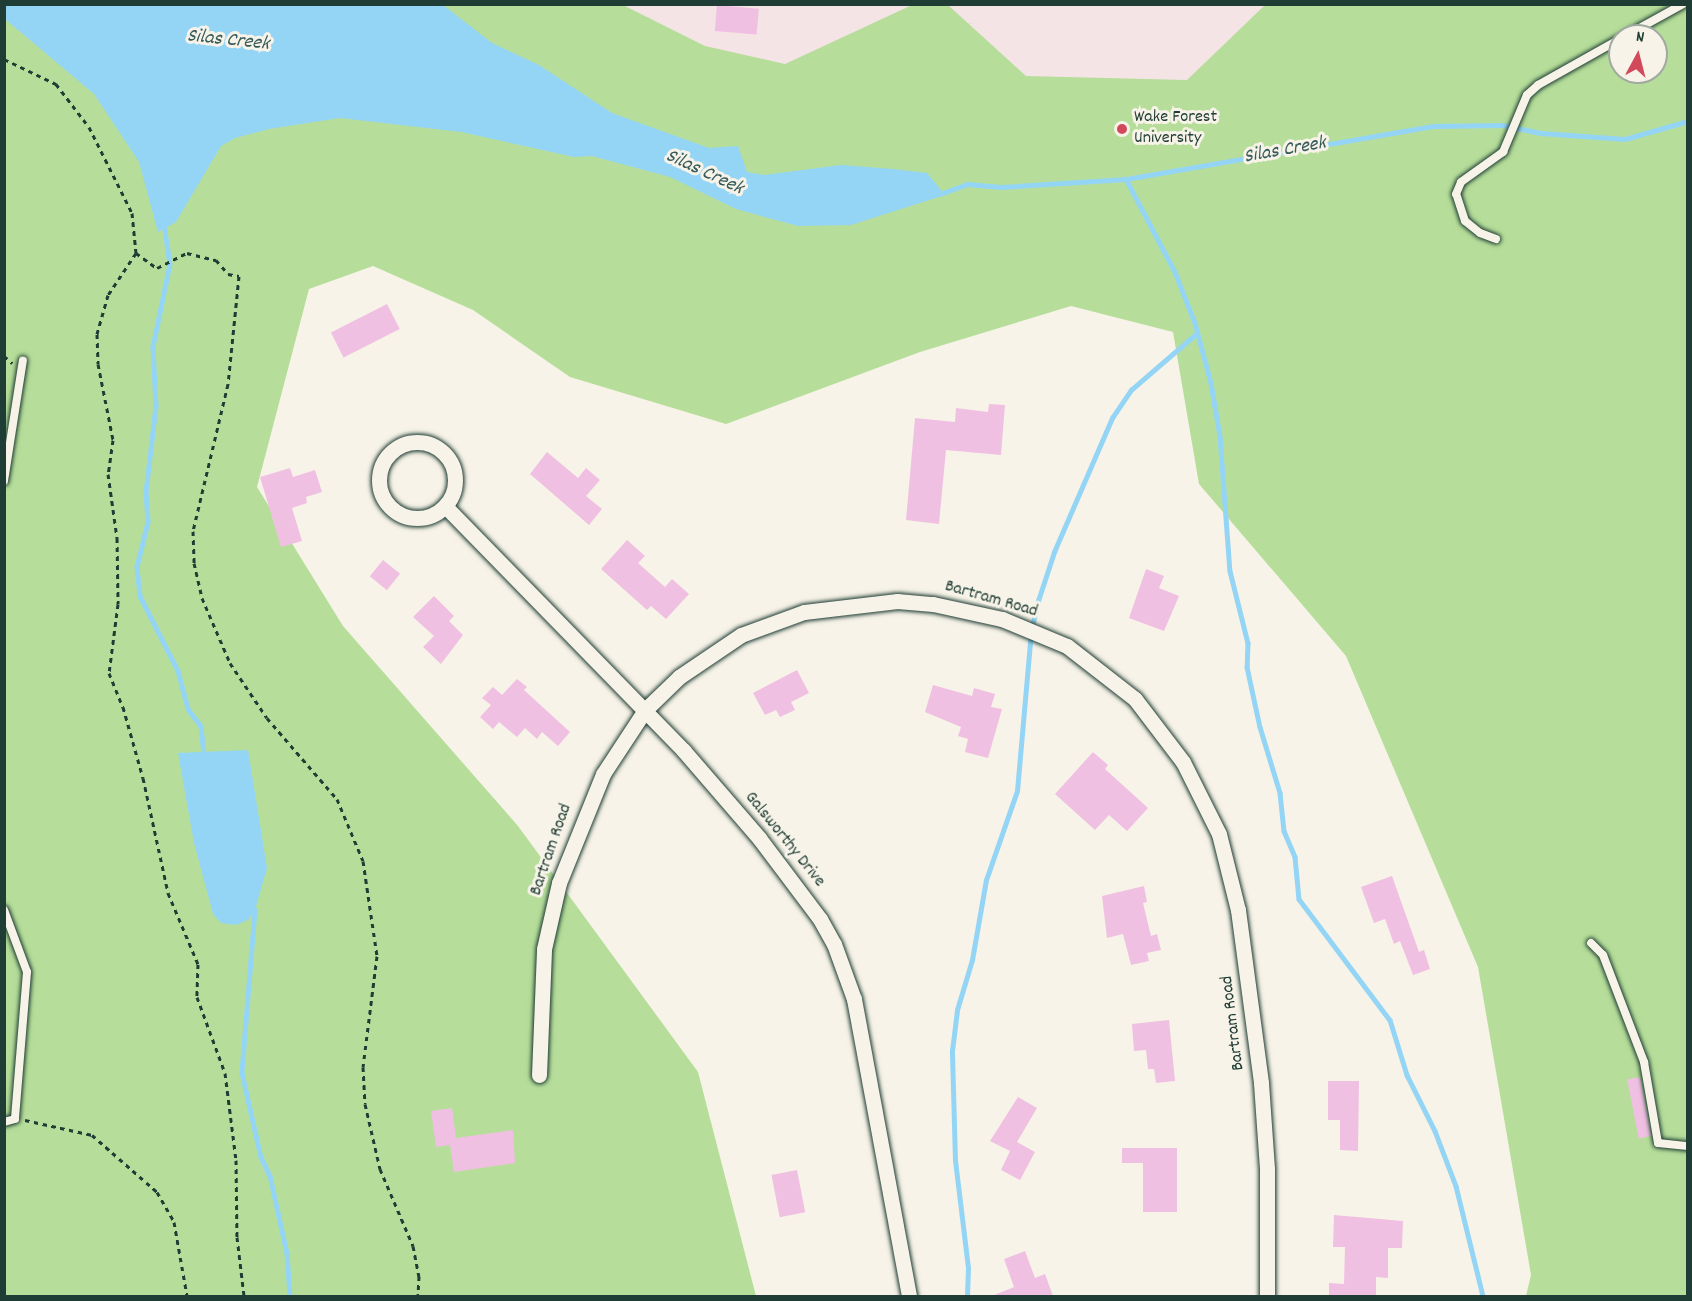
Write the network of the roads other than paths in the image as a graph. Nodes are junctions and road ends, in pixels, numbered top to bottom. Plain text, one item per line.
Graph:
1 (1683, 4) edge
2 (1647, 24) edge
3 (1608, 46) edge
4 (1496, 239) dead end
5 (23, 360) dead end
6 (4, 481) edge
7 (445, 506) junction
8 (645, 710) junction
9 (4, 910) edge
10 (1591, 943) dead end
11 (539, 1075) dead end
12 (4, 1122) edge
13 (1688, 1146) edge
14 (909, 1296) edge
15 (1267, 1296) edge

1 - 2 lane
3 - 4 lane
5 - 6 lane
7 - 7 street
7 - 8 street, Galsworthy Drive
8 - 11 street, Bartram Road
8 - 14 street, Galsworthy Drive
8 - 15 street, Bartram Road
9 - 12 lane
10 - 13 lane

